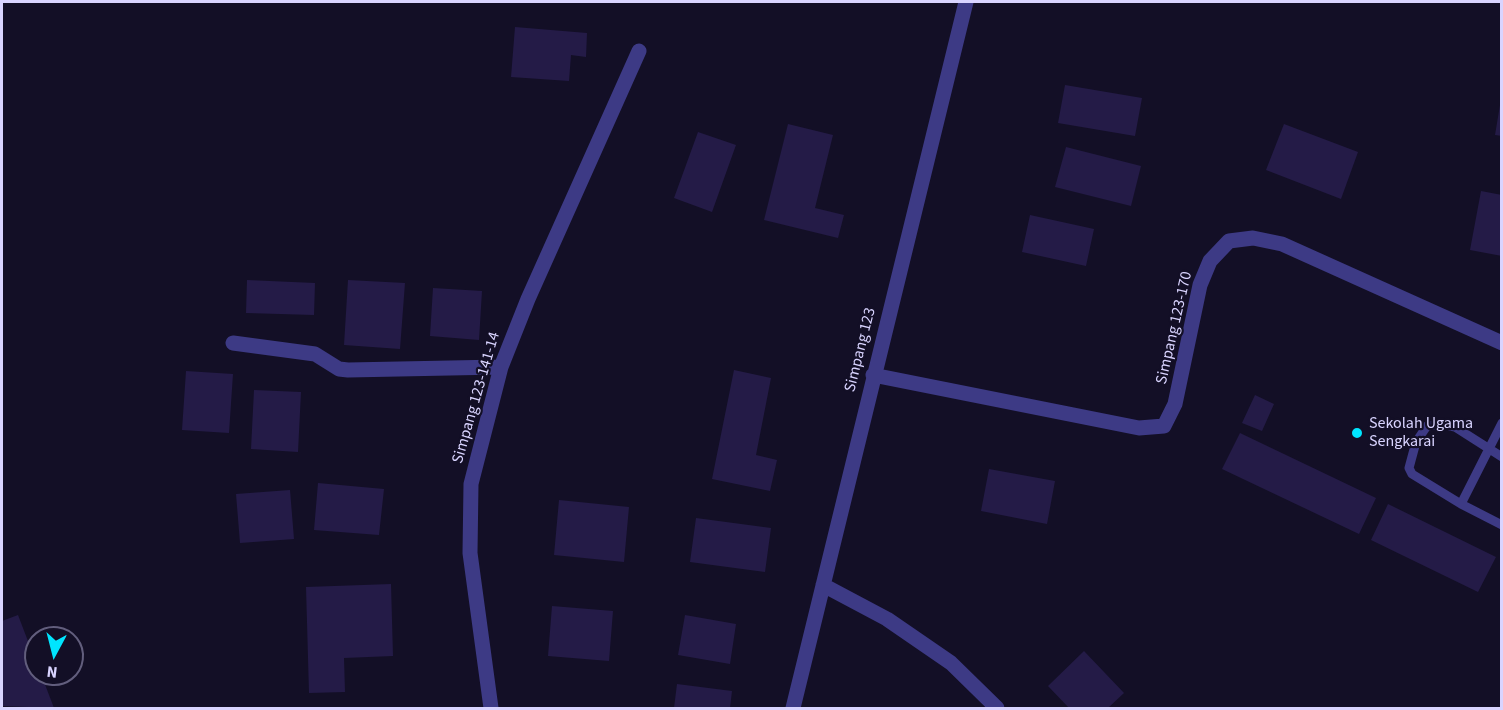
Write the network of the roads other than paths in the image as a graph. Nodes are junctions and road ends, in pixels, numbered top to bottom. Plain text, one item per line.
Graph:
1 (966, 2) edge
2 (639, 51) dead end
3 (233, 343) dead end
4 (1502, 343) edge
5 (501, 367) junction
6 (873, 375) junction
7 (1502, 423) edge
8 (1489, 450) junction
9 (1502, 457) edge
10 (1461, 504) junction
11 (1502, 525) edge
12 (823, 585) junction
13 (491, 708) edge
14 (794, 708) edge
15 (998, 708) edge

1 - 6 street, Simpang 123
2 - 5 street, Simpang 123-141-14
3 - 5 street
4 - 6 street, Simpang 123-170
5 - 13 street, Simpang 123-141-14
6 - 12 street, Simpang 123
7 - 8 lane
8 - 9 lane
8 - 10 lane
8 - 10 lane
10 - 11 lane
12 - 14 street, Simpang 123
12 - 15 street

